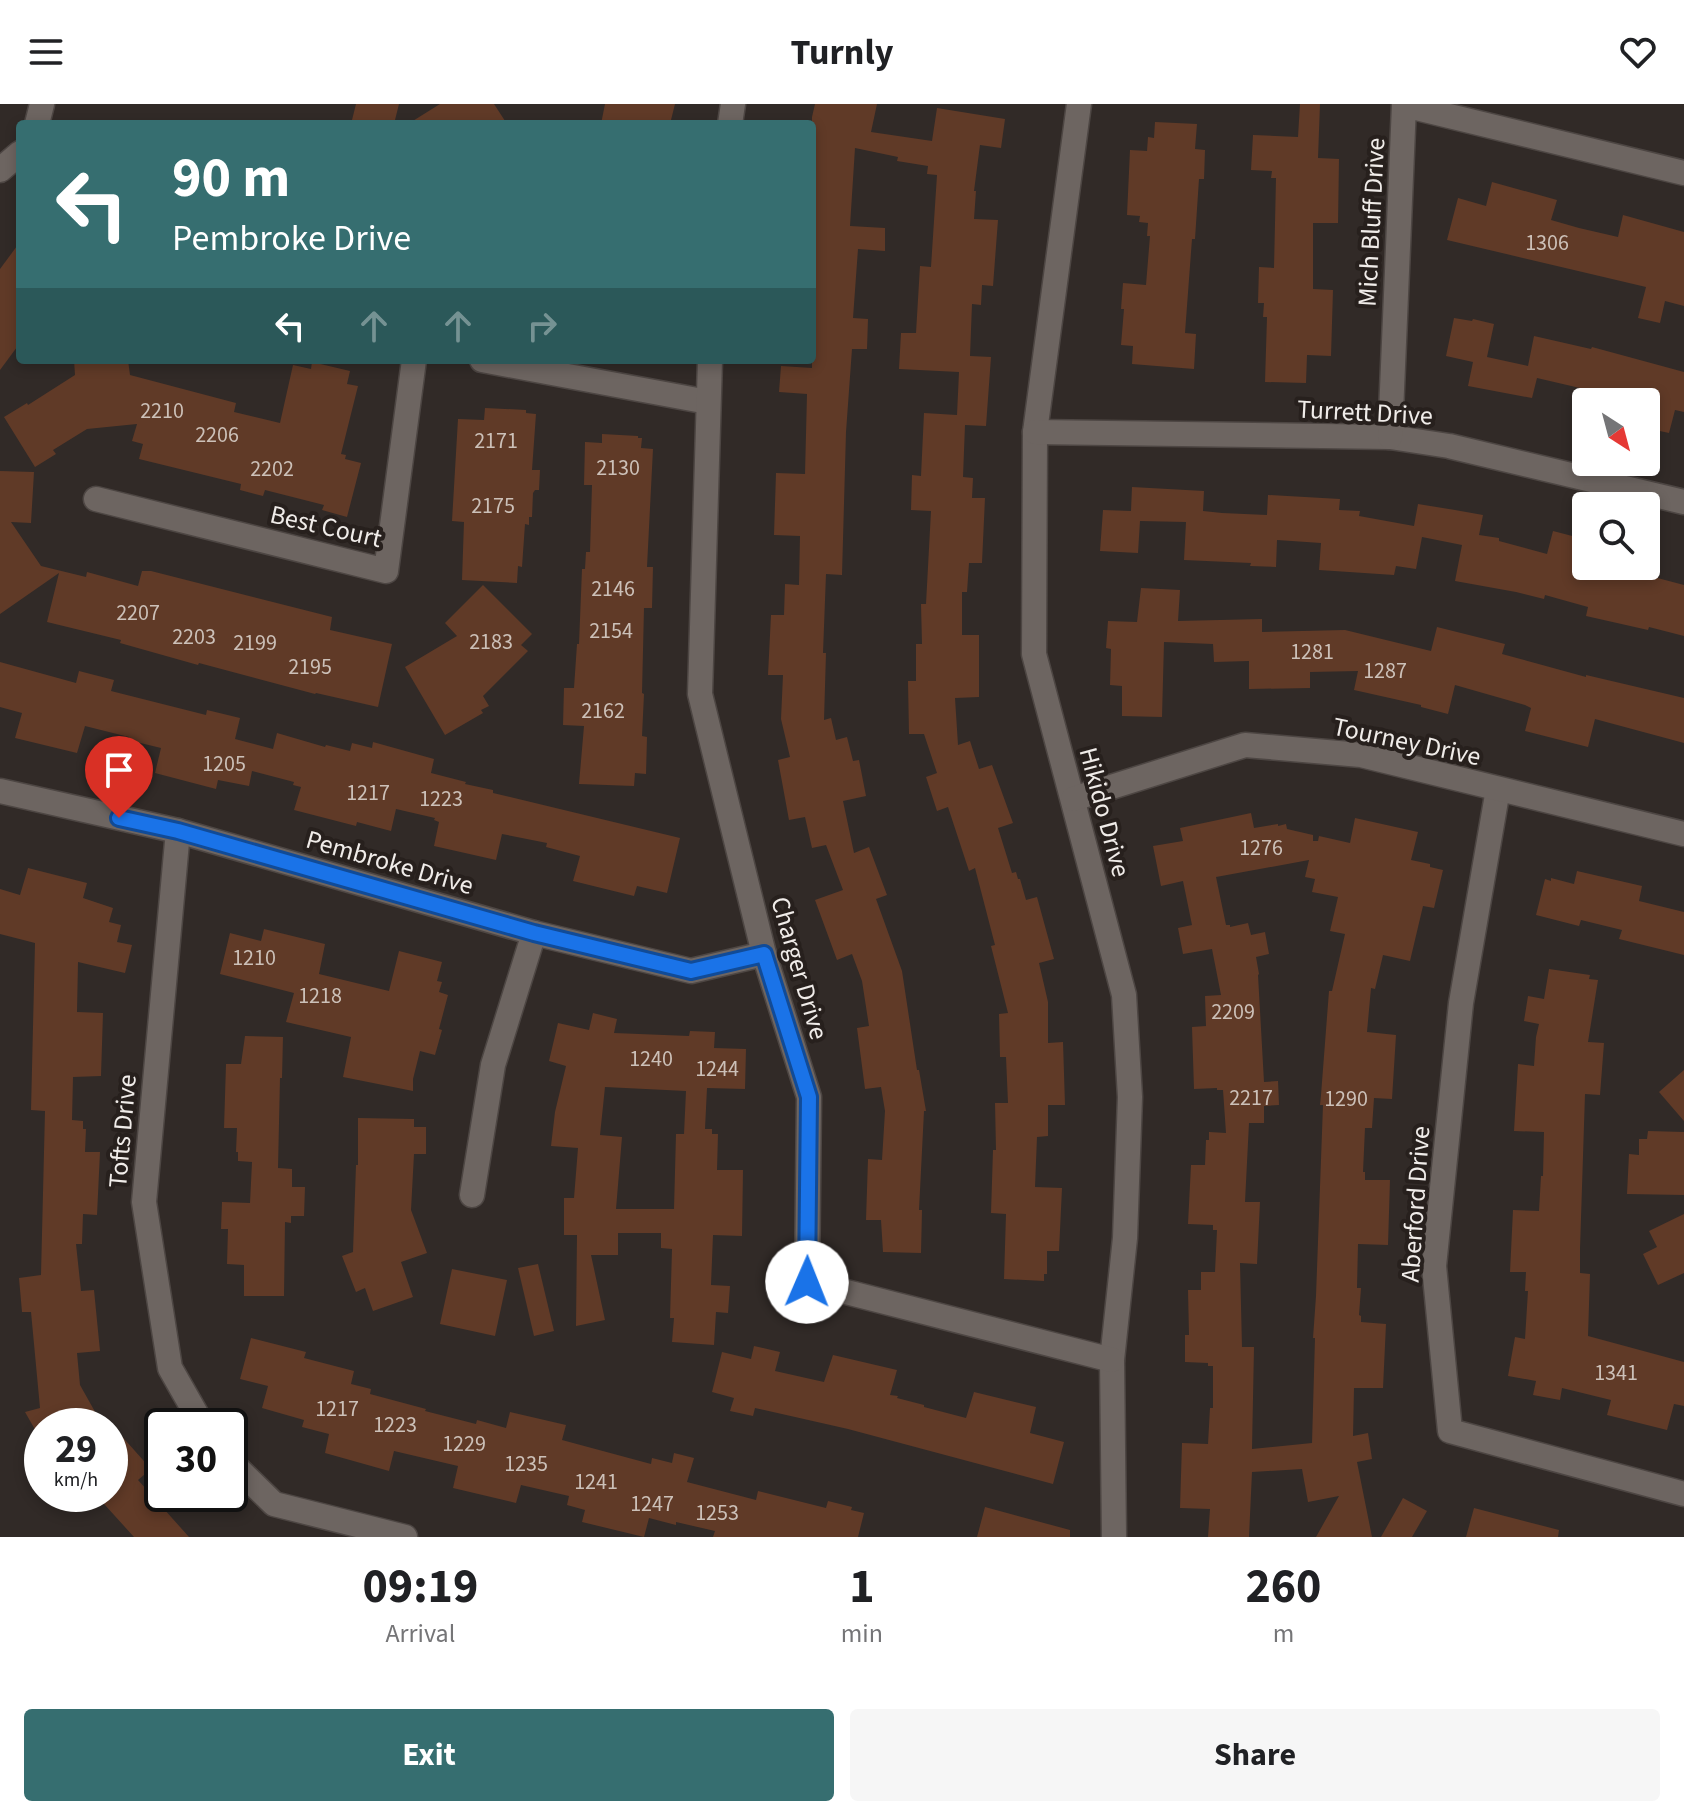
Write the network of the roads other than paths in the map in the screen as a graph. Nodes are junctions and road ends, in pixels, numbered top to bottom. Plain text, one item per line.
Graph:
1 (1079, 104) edge
2 (16, 156) edge
3 (0, 170) edge
4 (1684, 173) edge
5 (413, 364) edge
6 (504, 364) edge
7 (710, 364) edge
8 (708, 402) junction
9 (1035, 432) junction
10 (1390, 437) junction
11 (96, 499) dead end
12 (1684, 502) edge
13 (1498, 789) junction
14 (0, 791) edge
15 (1073, 799) junction
16 (178, 831) junction
17 (1684, 834) edge
18 (534, 933) junction
19 (764, 954) junction
20 (472, 1195) dead end
21 (1112, 1360) junction
22 (193, 1408) edge
23 (248, 1479) edge
24 (1684, 1494) edge
25 (405, 1537) edge
26 (1114, 1537) edge

1 - 9 street, Hikido Drive
2 - 3 street
4 - 10 street, Mich Bluff Drive
5 - 11 street, Best Court
6 - 8 street
7 - 8 street, Charger Drive
8 - 19 street, Charger Drive
9 - 10 street, Turrett Drive
9 - 15 street, Hikido Drive
10 - 12 street, Turrett Drive
13 - 15 street, Tourney Drive
13 - 17 street, Tourney Drive
13 - 24 street, Aberford Drive
14 - 16 street, Pembroke Drive
15 - 21 street, Hikido Drive
16 - 18 street, Pembroke Drive
16 - 22 street, Tofts Drive
18 - 19 street, Pembroke Drive
18 - 20 street
19 - 21 street, Charger Drive
21 - 26 street, Hikido Drive
23 - 25 street

